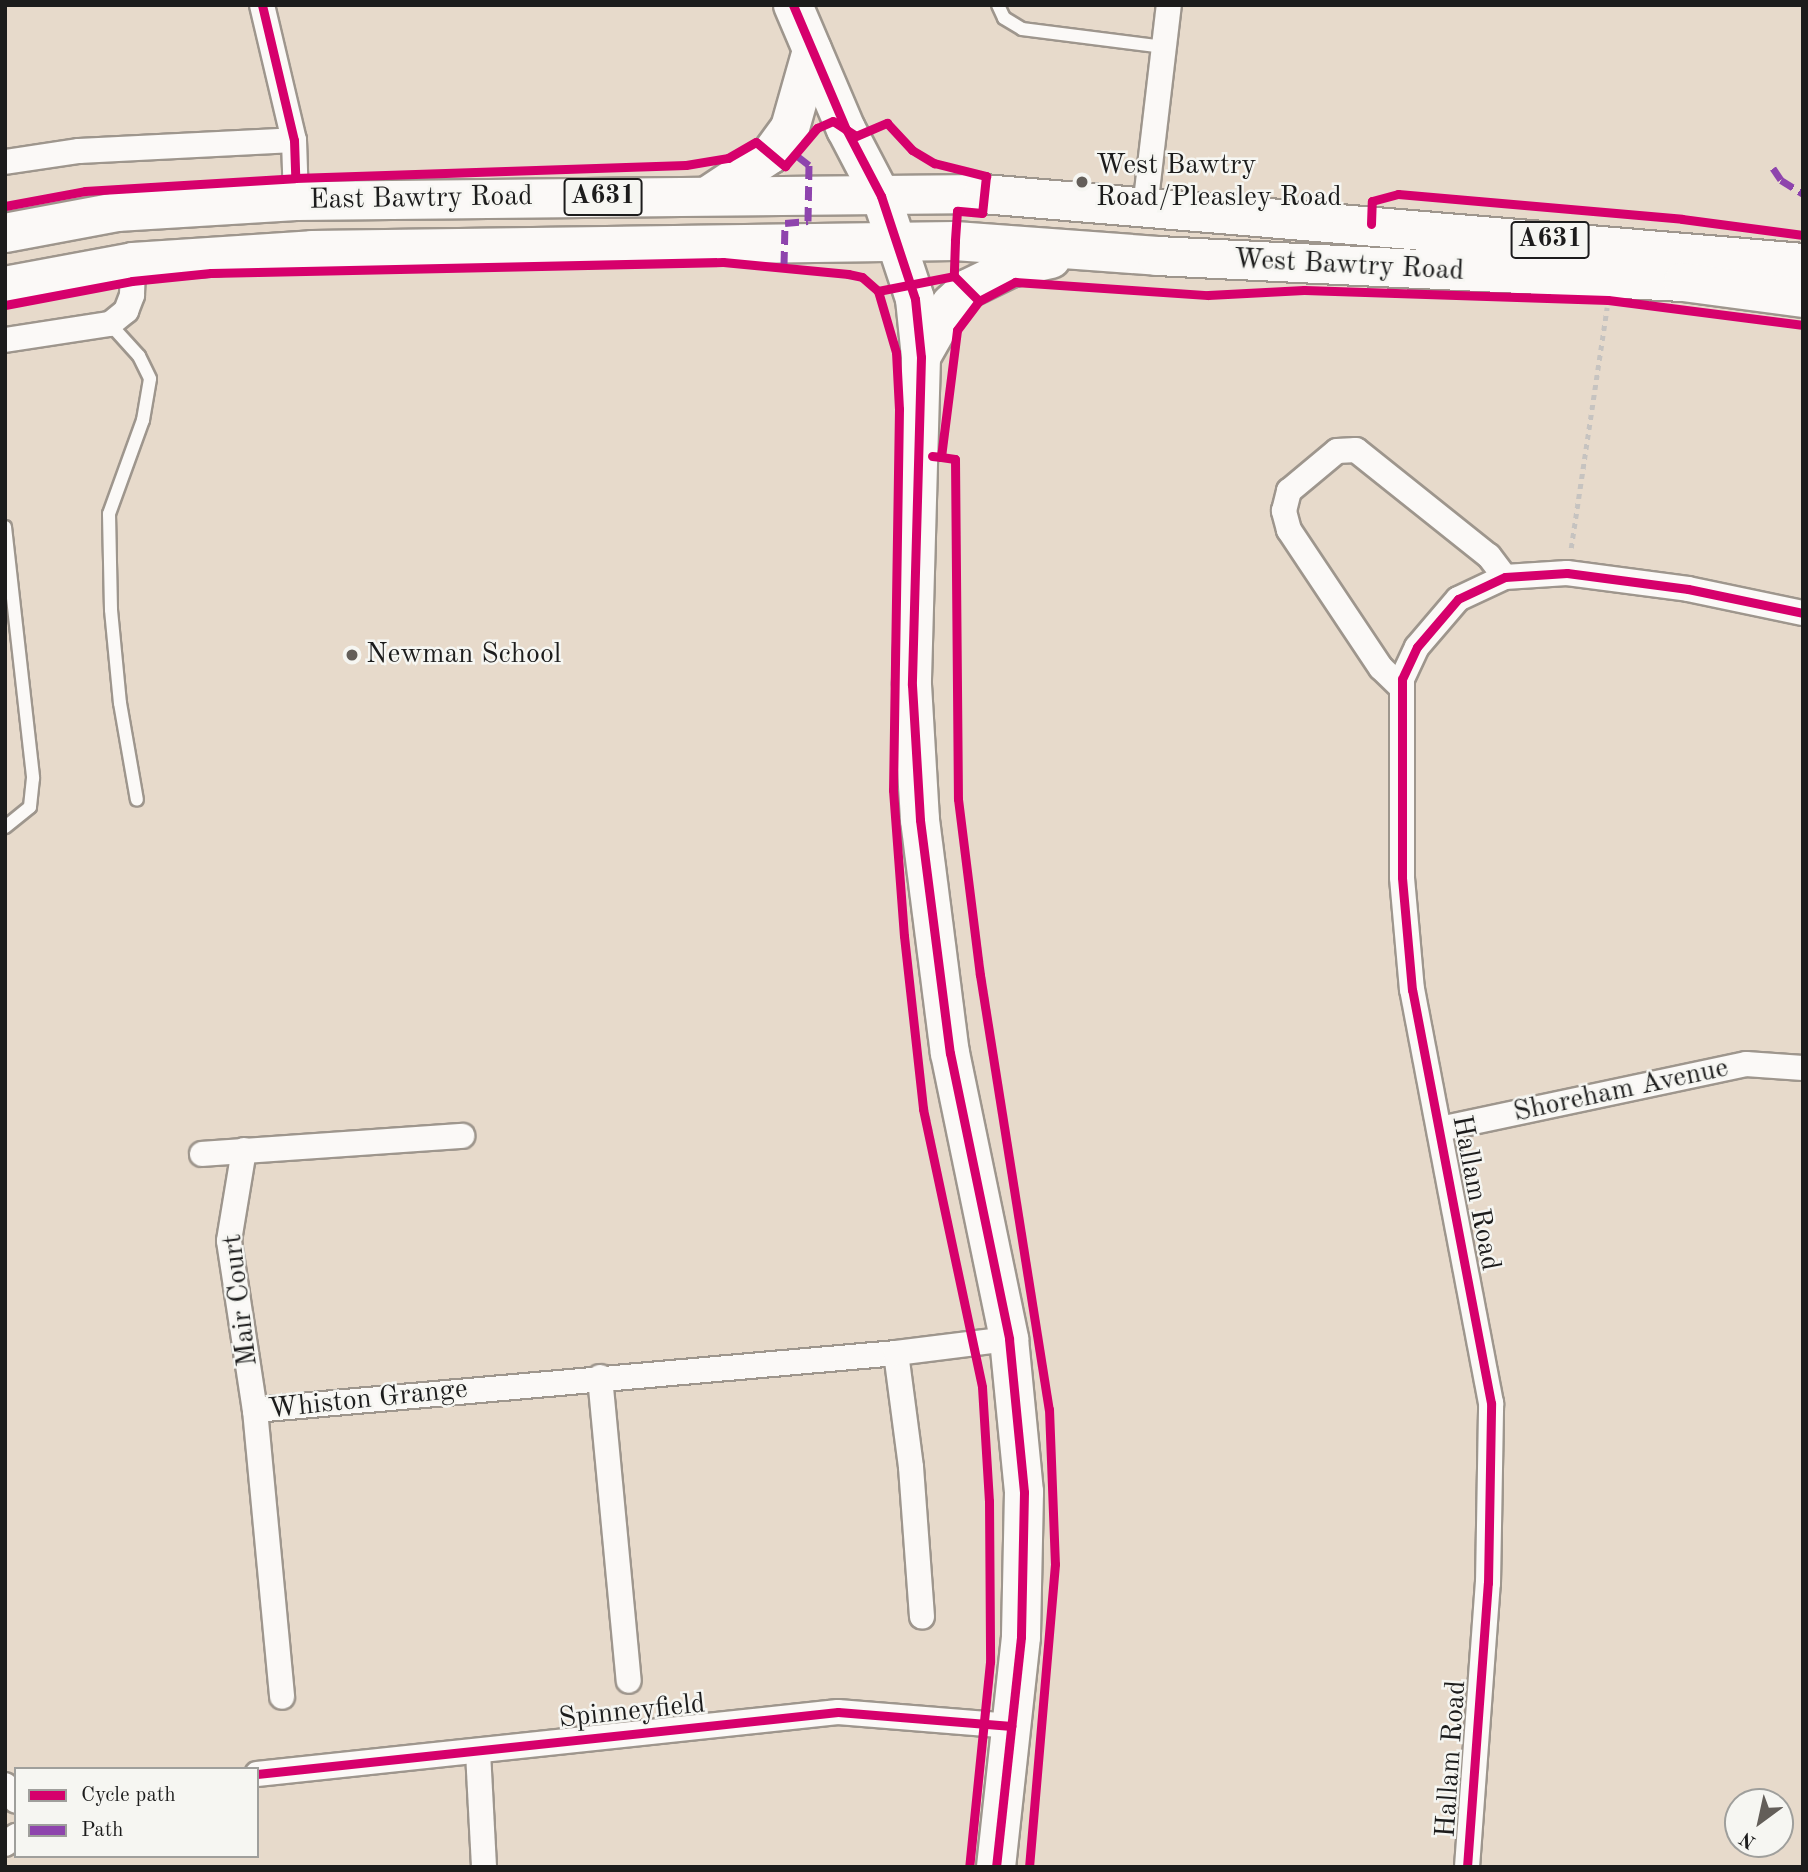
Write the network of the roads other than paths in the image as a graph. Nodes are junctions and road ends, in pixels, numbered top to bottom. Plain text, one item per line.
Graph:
1 (262, 5) edge
2 (793, 5) edge
3 (998, 5) edge
4 (1169, 5) edge
5 (1164, 47) junction
6 (812, 50) junction
7 (294, 140) junction
8 (5, 162) edge
9 (709, 195) junction
10 (881, 195) junction
11 (296, 201) junction
12 (1145, 208) junction
13 (5, 233) edge
14 (895, 241) junction
15 (1084, 252) junction
16 (133, 262) junction
17 (1803, 263) edge
18 (5, 286) edge
19 (1803, 298) edge
20 (110, 324) junction
21 (5, 340) edge
22 (921, 357) junction
23 (5, 527) edge
24 (1505, 577) junction
25 (1803, 613) edge
26 (1402, 688) junction
27 (136, 800) dead end
28 (5, 827) edge
29 (1803, 1069) edge
30 (1440, 1129) junction
31 (462, 1136) dead end
32 (244, 1150) junction
33 (202, 1154) dead end
34 (1009, 1339) junction
35 (896, 1353) junction
36 (600, 1377) junction
37 (255, 1410) junction
38 (922, 1617) dead end
39 (629, 1681) dead end
40 (282, 1697) dead end
41 (1011, 1726) junction
42 (478, 1752) junction
43 (259, 1774) edge
44 (484, 1867) edge
45 (996, 1867) edge
46 (1467, 1867) edge

1 - 7 street
2 - 6 main road
3 - 5 lane
4 - 5 street
5 - 12 street
6 - 9 main road
6 - 10 main road
7 - 8 street
7 - 11 street
9 - 10 main road, East Bawtry Road / A631
9 - 11 main road, East Bawtry Road / A631
10 - 12 main road, West Bawtry Road / A631
10 - 14 main road
11 - 13 main road, East Bawtry Road / A631
12 - 17 main road, West Bawtry Road / A631
14 - 15 main road, West Bawtry Road / A631
14 - 16 main road, East Bawtry Road / A631
14 - 22 main road
15 - 19 main road, West Bawtry Road / A631
15 - 22 main road
16 - 18 main road, East Bawtry Road / A631
16 - 20 street
20 - 21 street
20 - 27 lane
22 - 34 main road
23 - 28 lane
24 - 25 street
24 - 26 street, Hallam Road
24 - 26 street
26 - 30 street, Hallam Road
29 - 30 street, Shoreham Avenue
30 - 46 street, Hallam Road
31 - 32 street
32 - 33 street
32 - 37 street, Mair Court
34 - 35 street, Whiston Grange
34 - 41 main road
35 - 36 street, Whiston Grange
35 - 38 street
36 - 37 street, Whiston Grange
36 - 39 street
37 - 40 street, Whiston Grange
41 - 42 street, Spinneyfield
41 - 45 main road
42 - 43 street, Spinneyfield
42 - 44 street

